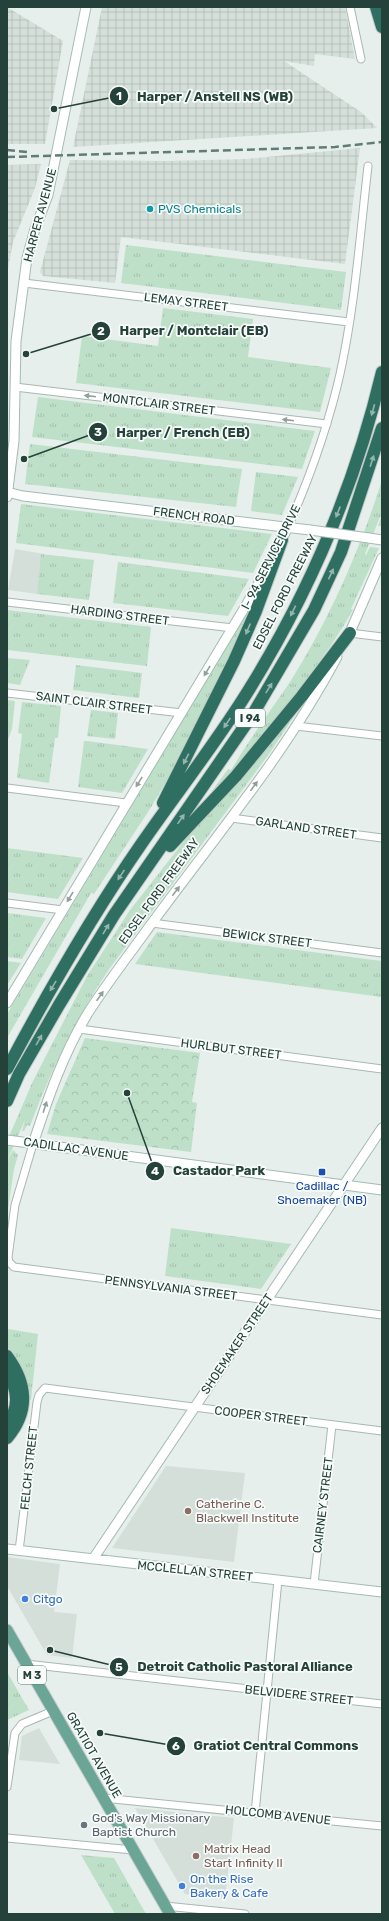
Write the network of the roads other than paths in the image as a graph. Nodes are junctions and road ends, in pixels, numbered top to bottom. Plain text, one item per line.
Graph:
1 (86, 7) edge
2 (350, 7) edge
3 (376, 7) edge
4 (382, 27) edge
5 (361, 58) dead end
6 (368, 166) dead end
7 (24, 283) junction
8 (349, 322) junction
9 (382, 372) edge
10 (15, 387) junction
11 (327, 424) junction
12 (382, 428) edge
13 (7, 494) edge
14 (288, 527) junction
15 (282, 540) junction
16 (382, 540) edge
17 (382, 558) edge
18 (7, 602) edge
19 (233, 628) junction
20 (350, 633) junction
21 (382, 638) edge
22 (7, 693) edge
23 (182, 713) junction
24 (296, 726) junction
25 (382, 736) edge
26 (7, 788) edge
27 (126, 803) junction
28 (231, 818) junction
29 (382, 838) edge
30 (142, 842) junction
31 (143, 874) junction
32 (7, 903) edge
33 (63, 910) junction
34 (152, 923) junction
35 (382, 953) edge
36 (7, 1003) edge
37 (79, 1029) junction
38 (382, 1068) edge
39 (7, 1069) edge
40 (7, 1101) edge
41 (382, 1128) edge
42 (7, 1140) edge
43 (33, 1144) junction
44 (344, 1185) junction
45 (382, 1190) edge
46 (9, 1262) joint
47 (266, 1300) junction
48 (382, 1315) edge
49 (7, 1356) edge
50 (7, 1373) edge
51 (45, 1388) joint
52 (194, 1408) junction
53 (7, 1424) edge
54 (332, 1425) junction
55 (382, 1432) edge
56 (7, 1438) edge
57 (7, 1550) edge
58 (19, 1551) junction
59 (93, 1559) junction
60 (278, 1580) junction
61 (314, 1584) junction
62 (382, 1592) edge
63 (9, 1637) edge
64 (26, 1664) junction
65 (267, 1691) junction
66 (382, 1704) edge
67 (53, 1710) junction
68 (7, 1787) edge
69 (103, 1798) junction
70 (255, 1813) junction
71 (382, 1826) edge
72 (7, 1838) edge
73 (133, 1850) junction
74 (168, 1910) edge
75 (245, 1914) edge

1 - 7 street, HARPER AVENUE
2 - 5 street
3 - 4 highway
6 - 8 street, I- 94 SERVICE DRIVE
7 - 8 street, LEMAY STREET
7 - 10 street, HARPER AVENUE
8 - 11 street, I- 94 SERVICE DRIVE
9 -> 30 highway, EDSEL FORD FREEWAY / I 94
11 -> 10 street, MONTCLAIR STREET
10 - 13 street, HARPER AVENUE
11 - 14 street, I- 94 SERVICE DRIVE
31 -> 12 highway, EDSEL FORD FREEWAY / I 94
13 - 14 street, FRENCH ROAD
14 - 15 street, I- 94 SERVICE DRIVE
14 - 16 street, FRENCH ROAD, bridge
15 - 19 street, I- 94 SERVICE DRIVE
15 -> 30 highway
17 - 20 street, EDSEL FORD FREEWAY
18 - 19 street, HARDING STREET
19 -> 23 street, I- 94 SERVICE DRIVE
20 - 21 street
20 - 24 street, EDSEL FORD FREEWAY
20 - 31 highway
22 - 23 street, SAINT CLAIR STREET
23 -> 27 street, I- 94 SERVICE DRIVE
24 - 25 street
28 -> 24 street, EDSEL FORD FREEWAY
26 - 27 street
27 -> 33 street
28 - 29 street, GARLAND STREET
34 -> 28 street, EDSEL FORD FREEWAY
30 -> 39 highway, EDSEL FORD FREEWAY / I 94
40 -> 31 highway, EDSEL FORD FREEWAY / I 94
32 - 33 street
33 - 36 street
34 - 35 street, BEWICK STREET
37 -> 34 street, EDSEL FORD FREEWAY
37 - 38 street, HURLBUT STREET
43 -> 37 street, EDSEL FORD FREEWAY
41 - 44 street, SHOEMAKER STREET
42 - 43 street, CADILLAC AVENUE
43 - 44 street, CADILLAC AVENUE
43 - 46 street, EDSEL FORD FREEWAY
44 - 45 street, CADILLAC AVENUE
44 - 47 street, SHOEMAKER STREET
46 - 47 street, PENNSYLVANIA STREET
47 - 48 street, PENNSYLVANIA STREET
47 - 52 street, SHOEMAKER STREET
49 - 56 highway
50 - 53 highway
51 - 52 street, COOPER STREET
51 - 58 street, FELCH STREET
52 - 54 street, COOPER STREET
52 - 59 street, SHOEMAKER STREET
54 - 55 street, COOPER STREET
54 - 61 street, CAIRNEY STREET
57 - 58 street, MCCLELLAN STREET
58 - 59 street, MCCLELLAN STREET
59 - 60 street, MCCLELLAN STREET
60 - 61 street, MCCLELLAN STREET
60 - 65 street
61 - 62 street, MCCLELLAN STREET
63 - 64 main road, GRATIOT AVENUE / M 3
64 - 65 street, BELVIDERE STREET
64 - 67 main road, GRATIOT AVENUE / M 3
65 - 66 street, BELVIDERE STREET
65 - 70 street
67 - 68 street
67 - 69 main road, GRATIOT AVENUE / M 3
69 - 70 street, HOLCOMB AVENUE
69 - 73 main road, GRATIOT AVENUE / M 3
70 - 71 street, HOLCOMB AVENUE
72 - 73 street
73 - 74 main road, GRATIOT AVENUE / M 3
74 - 75 street

